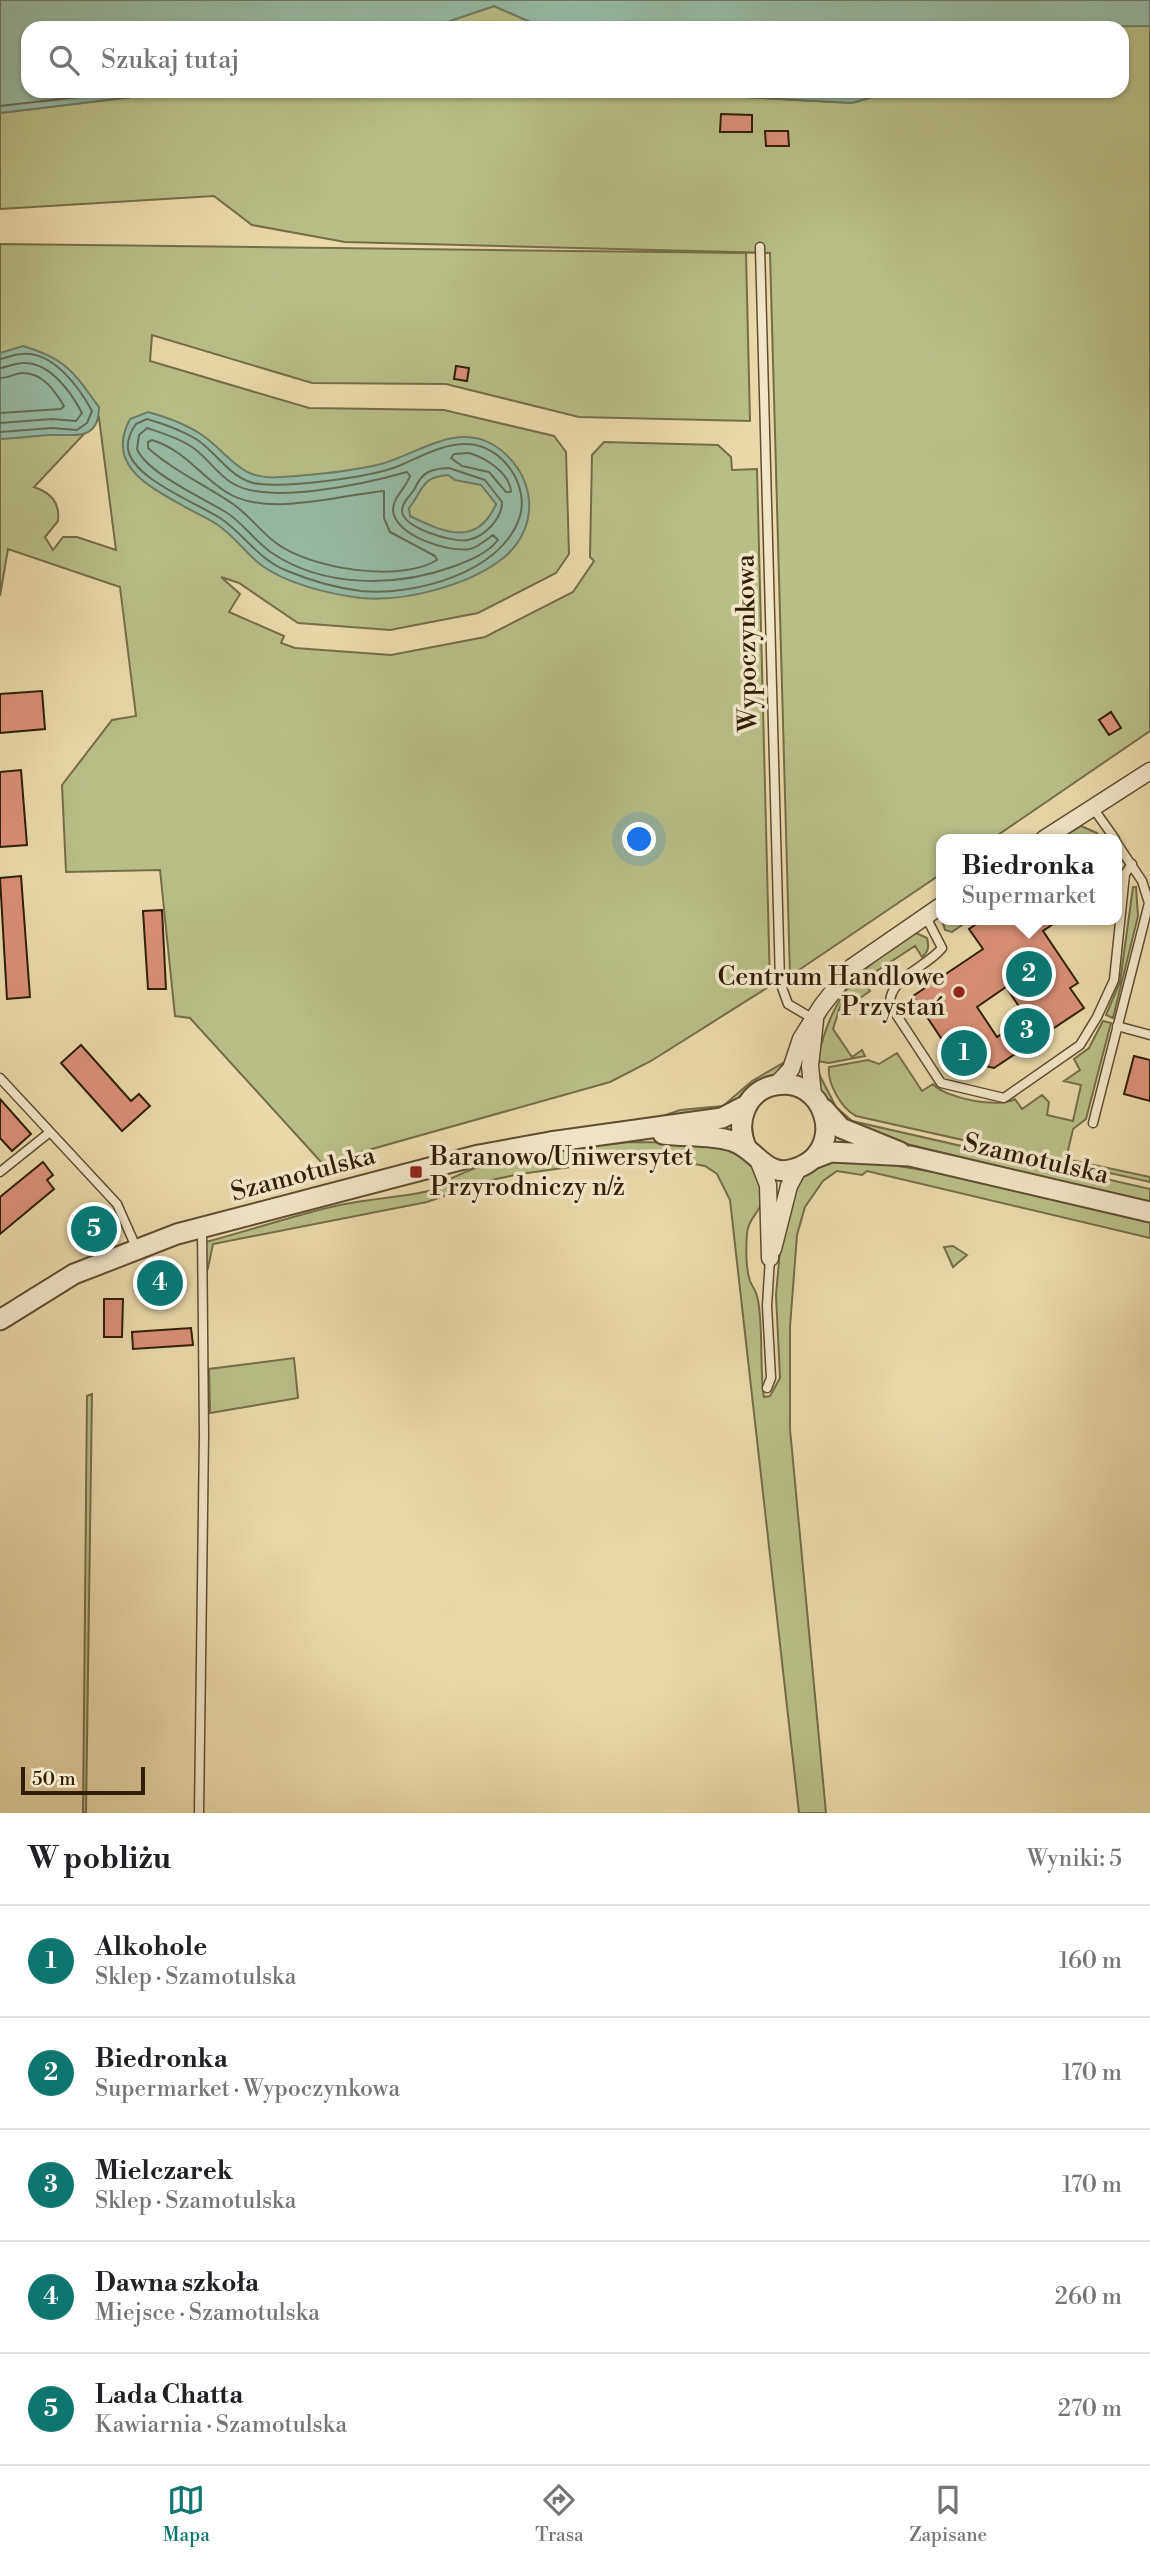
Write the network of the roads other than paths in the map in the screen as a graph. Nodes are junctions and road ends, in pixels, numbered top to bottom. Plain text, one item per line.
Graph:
1 (761, 247) dead end
2 (1150, 771) edge
3 (1093, 808) junction
4 (1052, 834) edge
5 (1112, 834) edge
6 (1122, 849) edge
7 (1132, 863) junction
8 (1122, 903) edge
9 (936, 909) edge
10 (925, 915) junction
11 (1120, 925) edge
12 (815, 1020) junction
13 (1118, 1026) junction
14 (1150, 1035) edge
15 (0, 1078) edge
16 (777, 1084) junction
17 (817, 1101) junction
18 (747, 1105) junction
19 (1093, 1123) dead end
20 (50, 1132) junction
21 (638, 1132) junction
22 (746, 1147) junction
23 (910, 1156) junction
24 (759, 1162) junction
25 (806, 1163) junction
26 (0, 1172) edge
27 (1150, 1212) edge
28 (202, 1227) junction
29 (136, 1247) junction
30 (770, 1258) junction
31 (0, 1320) edge
32 (767, 1388) dead end
33 (199, 1813) edge

1 - 12 lane, Wypoczynkowa
2 - 3 street
3 - 4 street
3 - 5 lane
6 - 7 lane
7 - 8 lane
7 - 13 lane
9 - 10 street
10 - 11 lane
10 - 12 street
12 - 16 street
12 - 17 street
13 - 14 lane
13 - 19 lane
15 - 20 lane
16 - 17 street
16 - 18 street
17 - 23 street, Szamotulska
17 - 25 street
18 - 21 street, Szamotulska
18 - 22 street
20 - 26 lane
20 - 29 lane
21 - 22 street, Szamotulska
21 - 28 street, Szamotulska
22 - 24 street
23 - 25 street, Szamotulska
23 - 27 street, Szamotulska
24 - 25 street
24 - 30 street
25 - 30 street
28 - 29 street, Szamotulska
28 - 33 lane
29 - 31 street, Szamotulska
30 - 32 lane

